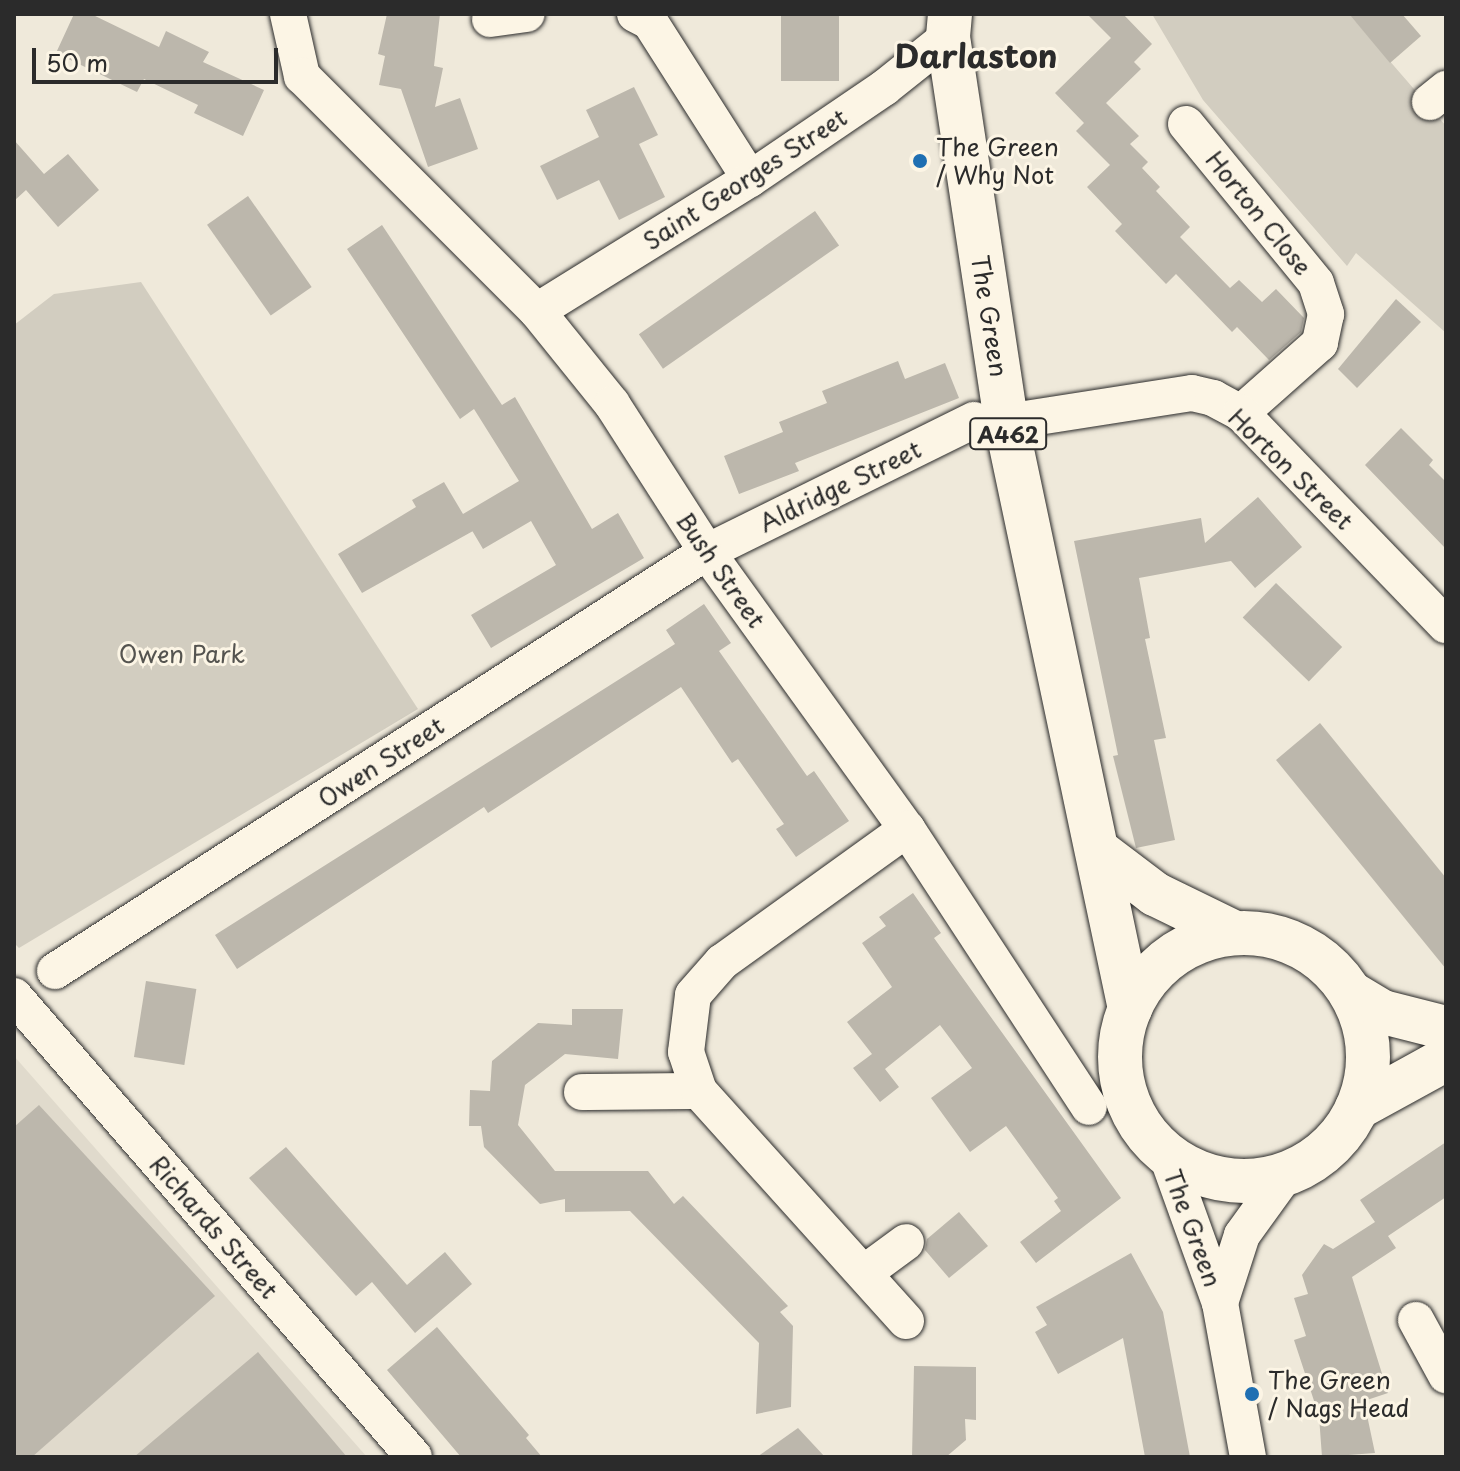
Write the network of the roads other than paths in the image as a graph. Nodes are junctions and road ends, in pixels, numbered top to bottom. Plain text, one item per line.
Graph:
1 (288, 14) edge
2 (527, 14) edge
3 (635, 14) edge
4 (490, 19) dead end
5 (949, 26) edge
6 (1186, 124) dead end
7 (750, 179) junction
8 (537, 311) junction
9 (1241, 413) junction
10 (990, 421) junction
11 (707, 552) junction
12 (1446, 625) edge
13 (907, 829) junction
14 (1097, 850) junction
15 (1235, 933) junction
16 (55, 971) dead end
17 (1351, 993) junction
18 (1130, 1009) junction
19 (21, 1017) edge
20 (1446, 1028) edge
21 (1446, 1059) edge
22 (699, 1091) junction
23 (582, 1092) dead end
24 (1089, 1107) dead end
25 (1357, 1108) junction
26 (1166, 1153) junction
27 (1286, 1174) junction
28 (906, 1242) dead end
29 (864, 1273) junction
30 (1220, 1303) junction
31 (1416, 1320) dead end
32 (906, 1321) dead end
33 (1446, 1375) edge
34 (414, 1457) edge
35 (1248, 1457) edge

1 - 8 street, Bush Street
2 - 4 street
3 - 7 street
5 - 7 street, Saint Georges Street
5 - 10 main road, The Green / A462
6 - 9 street, Horton Close
7 - 8 street, Saint Georges Street
8 - 11 street, Bush Street
9 - 10 street, Horton Street
9 - 12 street, Horton Street
10 - 11 street, Aldridge Street
10 - 14 main road, The Green / A462
11 - 13 street, Bush Street
11 - 16 street, Owen Street
13 - 22 street
13 - 24 street, Bush Street
14 - 15 main road
14 - 18 main road, A462
15 - 17 main road
15 - 18 main road
17 - 20 main road
17 - 25 main road
18 - 26 main road
19 - 34 street, Richards Street
21 - 25 main road
22 - 23 street
22 - 29 street
25 - 27 main road
26 - 27 main road
26 - 30 street, The Green
27 - 30 street, The Green
28 - 29 street
29 - 32 street
30 - 35 street, The Green
31 - 33 street

